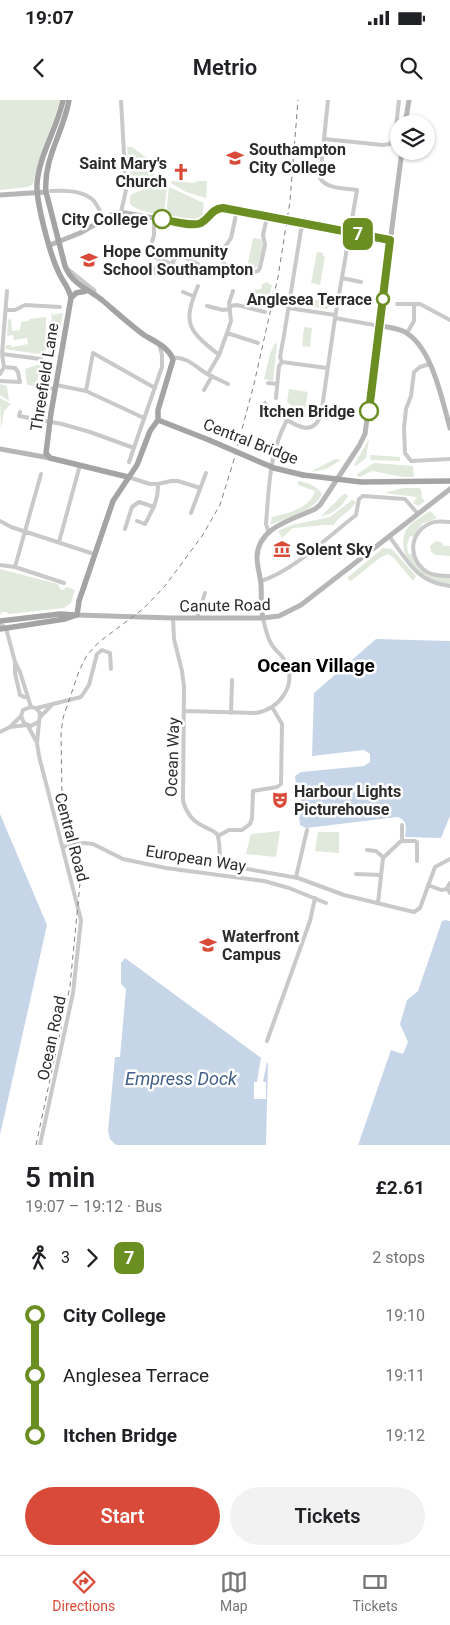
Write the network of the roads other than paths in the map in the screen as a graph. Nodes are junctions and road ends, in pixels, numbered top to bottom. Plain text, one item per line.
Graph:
1 (64, 100) edge
2 (69, 100) edge
3 (121, 100) edge
4 (328, 100) edge
5 (399, 100) edge
6 (409, 100) edge
7 (406, 115) edge
8 (324, 139) junction
9 (401, 160) edge
10 (49, 191) junction
11 (38, 192) junction
12 (0, 195) edge
13 (237, 210) junction
14 (121, 212) junction
15 (267, 217) junction
16 (154, 218) junction
17 (104, 219) junction
18 (302, 224) junction
19 (349, 233) junction
20 (390, 240) junction
21 (59, 242) junction
22 (50, 245) junction
23 (160, 259) junction
24 (172, 264) junction
25 (198, 264) dead end
26 (65, 266) junction
27 (178, 267) dead end
28 (153, 274) dead end
29 (342, 278) junction
30 (362, 282) dead end
31 (198, 286) dead end
32 (0, 291) edge
33 (86, 291) junction
34 (233, 291) dead end
35 (183, 292) dead end
36 (96, 296) junction
37 (194, 296) junction
38 (71, 298) junction
39 (54, 301) dead end
40 (397, 304) dead end
41 (414, 304) junction
42 (207, 306) dead end
43 (53, 307) junction
44 (60, 307) dead end
45 (230, 308) junction
46 (288, 308) junction
47 (6, 310) junction
48 (265, 312) dead end
49 (335, 317) junction
50 (450, 320) edge
51 (380, 326) junction
52 (228, 333) junction
53 (407, 333) junction
54 (258, 343) dead end
55 (159, 344) junction
56 (2, 354) junction
57 (219, 355) junction
58 (173, 358) junction
59 (41, 359) dead end
60 (282, 362) junction
61 (430, 364) junction
62 (4, 367) junction
63 (328, 368) junction
64 (0, 374) edge
65 (210, 375) junction
66 (0, 382) edge
67 (268, 383) dead end
68 (228, 384) dead end
69 (277, 384) junction
70 (38, 386) dead end
71 (55, 387) junction
72 (155, 388) junction
73 (204, 390) dead end
74 (86, 391) junction
75 (276, 398) dead end
76 (265, 403) dead end
77 (20, 412) dead end
78 (144, 418) junction
79 (158, 420) junction
80 (287, 420) junction
81 (50, 421) junction
82 (450, 428) edge
83 (134, 448) junction
84 (0, 449) edge
85 (46, 450) junction
86 (31, 454) junction
87 (50, 458) junction
88 (450, 459) edge
89 (129, 462) dead end
90 (80, 465) junction
91 (206, 473) dead end
92 (42, 474) dead end
93 (128, 477) junction
94 (203, 480) junction
95 (337, 480) junction
96 (450, 481) edge
97 (210, 482) dead end
98 (158, 484) junction
99 (200, 488) junction
100 (450, 488) edge
101 (187, 504) dead end
102 (193, 506) junction
103 (154, 507) junction
104 (191, 514) dead end
105 (418, 514) junction
106 (0, 521) edge
107 (137, 521) dead end
108 (450, 522) edge
109 (145, 524) junction
110 (125, 529) dead end
111 (143, 529) dead end
112 (268, 531) junction
113 (25, 532) junction
114 (389, 536) junction
115 (59, 542) junction
116 (91, 553) dead end
117 (0, 565) edge
118 (15, 567) junction
119 (450, 576) edge
120 (261, 581) junction
121 (64, 583) dead end
122 (450, 586) edge
123 (205, 593) dead end
124 (77, 615) junction
125 (173, 618) junction
126 (197, 618) junction
127 (263, 618) junction
128 (0, 623) edge
129 (3, 628) edge
130 (111, 670) dead end
131 (232, 680) dead end
132 (31, 706) junction
133 (51, 706) junction
134 (272, 707) junction
135 (36, 708) junction
136 (184, 711) junction
137 (231, 713) junction
138 (21, 716) junction
139 (40, 717) junction
140 (38, 722) junction
141 (28, 725) junction
142 (10, 727) junction
143 (0, 732) edge
144 (37, 743) junction
145 (402, 825) dead end
146 (307, 830) dead end
147 (218, 836) junction
148 (402, 840) junction
149 (63, 847) junction
150 (367, 850) dead end
151 (383, 857) junction
152 (450, 859) edge
153 (417, 861) dead end
154 (356, 874) dead end
155 (381, 876) junction
156 (296, 877) junction
157 (380, 881) junction
158 (386, 882) dead end
159 (450, 883) edge
160 (428, 885) junction
161 (449, 891) edge
162 (314, 898) junction
163 (326, 903) dead end
164 (378, 903) junction
165 (80, 936) joint
166 (267, 1041) dead end
167 (40, 1145) edge

1 - 11 main road
2 - 10 main road
3 - 14 street
4 - 8 street
5 - 8 street
6 - 7 street
8 - 19 street
9 - 20 street
10 - 11 street
10 - 17 street
10 - 21 main road
11 - 12 street
11 - 22 main road
13 - 15 street
13 - 15 street
13 - 16 street
14 - 16 street
14 - 17 street
15 - 18 street
16 - 23 street
17 - 21 street
18 - 19 street
18 - 46 street
19 - 20 street
19 - 29 street
20 - 51 street
21 - 22 street
21 - 26 main road
22 - 38 main road
23 - 24 street
23 - 28 street
24 - 25 street
24 - 27 street
26 - 33 main road
26 - 36 street
29 - 30 street
29 - 49 street
31 - 37 street
32 - 47 street
33 - 36 main road
33 - 38 main road
34 - 45 street
35 - 37 street
36 - 55 main road
37 - 57 street
38 - 71 main road, Threefield Lane
39 - 43 street
40 - 41 street
41 - 50 street
41 - 53 street
42 - 45 street
43 - 44 street
43 - 47 street
45 - 48 street
45 - 52 street
46 - 49 street
46 - 60 street
47 - 56 street
49 - 51 street
49 - 63 street
51 - 53 street
51 - 95 street
52 - 54 street
52 - 57 street
53 - 61 street
55 - 58 main road
55 - 72 street
56 - 59 street
56 - 62 street
57 - 65 street
58 - 65 street
58 - 79 main road
60 - 63 street
60 - 69 street
61 - 82 street
61 - 88 street
62 - 64 street
62 - 66 street
63 - 80 street
65 - 68 street
65 - 73 street
67 - 69 street
69 - 75 street
70 - 71 street
71 - 74 street
71 - 81 main road, Threefield Lane
72 - 74 street
72 - 78 street
74 - 78 street
76 - 80 street
77 - 81 street
78 - 83 street
79 - 93 main road
79 - 95 main road, Central Bridge, bridge
80 - 112 street
81 - 83 street
81 - 85 main road, Threefield Lane
83 - 89 street
84 - 86 street
85 - 86 street
85 - 87 main road, Threefield Lane
86 - 87 street
87 - 90 main road
90 - 93 main road
90 - 115 street
91 - 94 street
92 - 113 street
93 - 98 street
93 - 124 main road
94 - 97 street
94 - 99 street
95 - 96 main road
95 - 112 street
98 - 99 street
98 - 103 street
99 - 102 street
100 - 105 street, Canute Road
101 - 102 street
102 - 104 street
103 - 109 street
103 - 110 street
105 - 114 street, Canute Road
105 - 120 street
106 - 113 street
107 - 109 street
108 - 119 street
109 - 111 street
112 - 120 street
113 - 115 street
113 - 118 street
114 - 122 street
114 - 127 street, Canute Road
115 - 116 street
117 - 118 street
118 - 121 street
120 - 127 street
123 - 126 street
124 - 125 street, Canute Road
124 - 128 main road
124 - 129 main road
125 - 126 street, Canute Road
125 - 136 street
126 - 127 street, Canute Road
127 - 134 street
128 - 129 street
129 - 132 street
130 - 133 street
131 - 137 street
132 - 135 street
132 - 138 street
133 - 135 street
133 - 139 street
134 - 137 street, Ocean Way
134 - 147 street
135 - 139 street
136 - 137 street, Ocean Way
136 - 147 street, Ocean Way
138 - 141 street
138 - 142 street
139 - 140 street
140 - 141 street
140 - 144 street, Central Road
141 - 142 street
141 - 144 street, Central Road
142 - 143 street
144 - 149 street, Central Road
145 - 148 street
146 - 156 street
147 - 156 street
148 - 151 street
148 - 153 street
149 - 162 street, European Way
149 - 165 street, Central Road
150 - 151 street
151 - 155 street
152 - 160 street
154 - 155 street
155 - 157 street
156 - 164 street
157 - 158 street
157 - 164 street
159 - 161 street
160 - 161 street
160 - 164 street
162 - 163 street, European Way
162 - 166 street
165 - 167 street, Ocean Road

